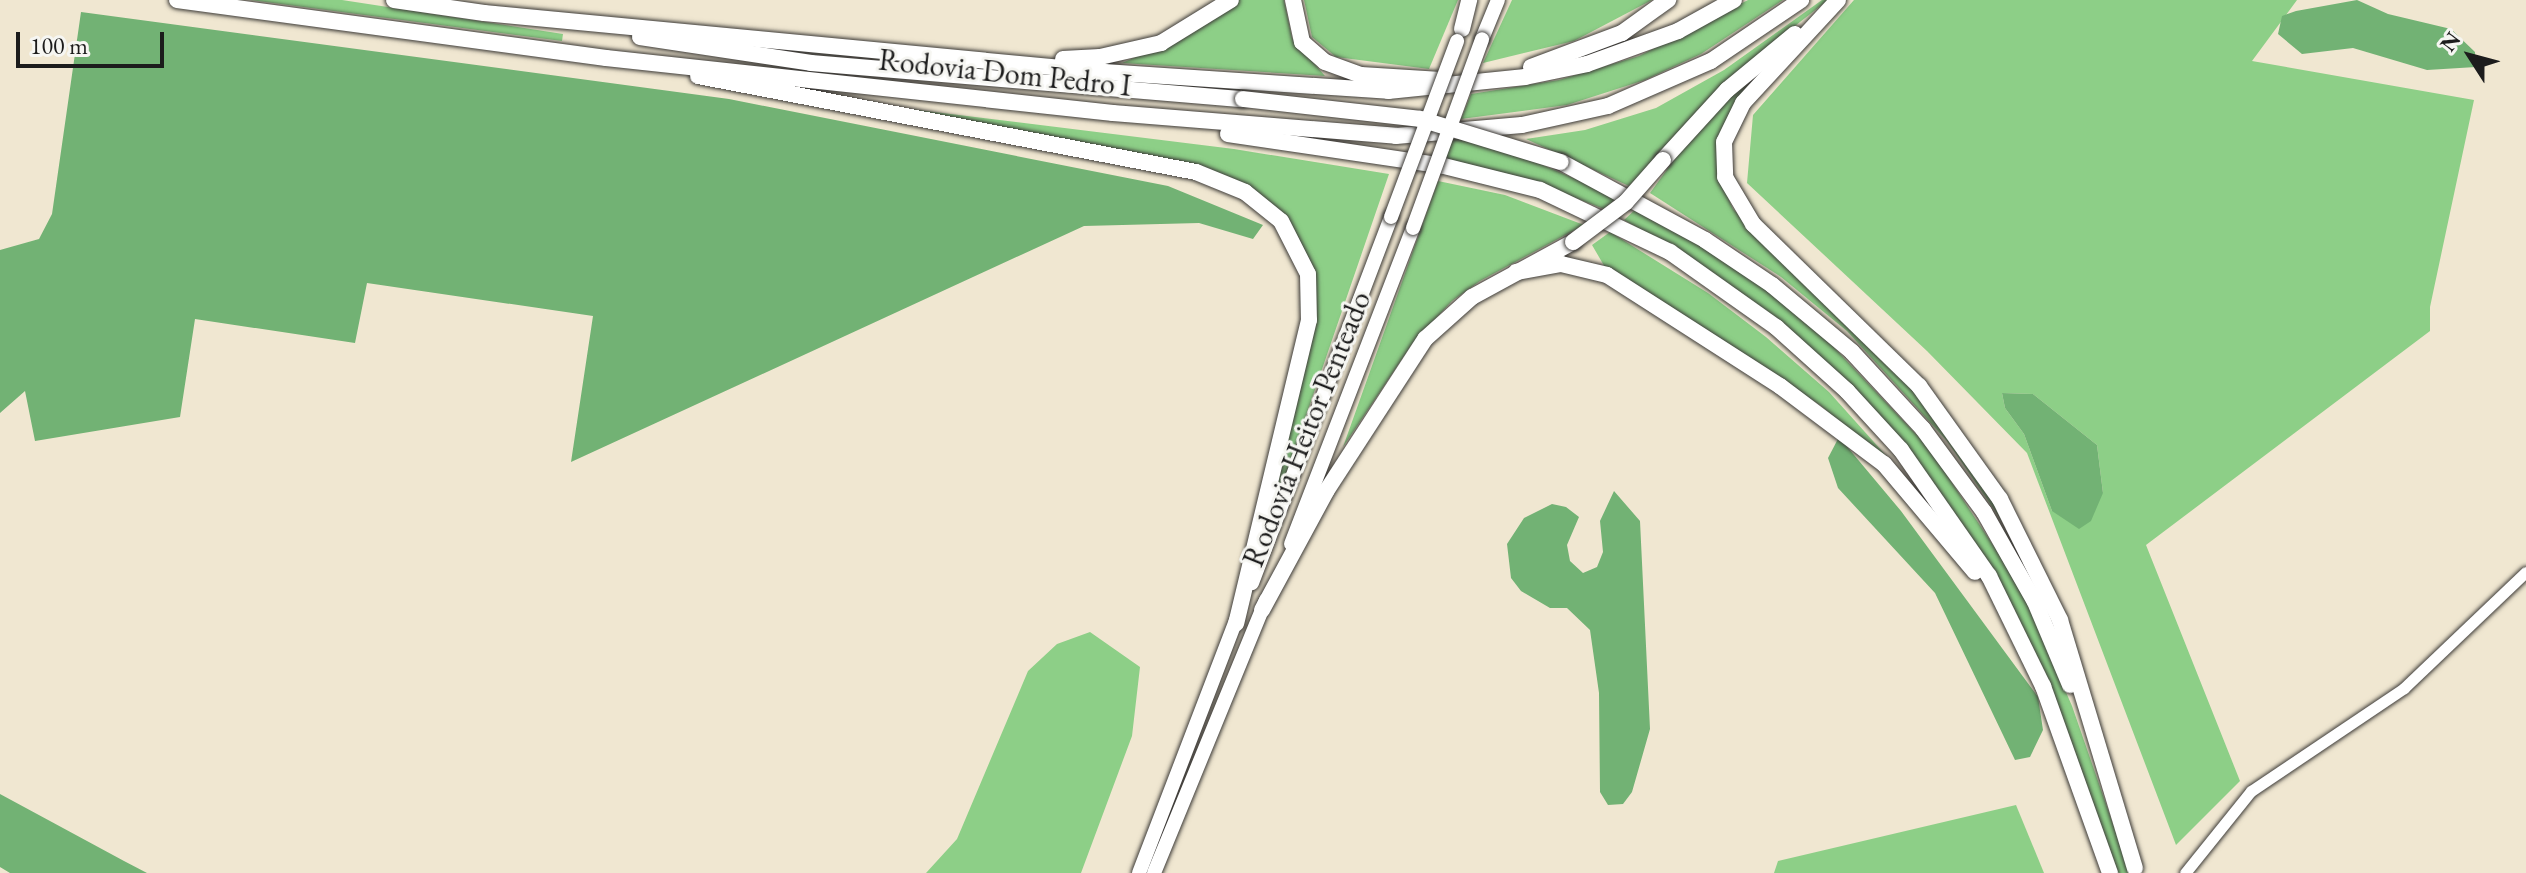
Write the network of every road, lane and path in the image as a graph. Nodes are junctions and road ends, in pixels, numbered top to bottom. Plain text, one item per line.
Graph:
1 (178, 0) edge
2 (394, 0) edge
3 (1231, 0) edge
4 (1293, 0) edge
5 (1472, 0) edge
6 (1498, 0) edge
7 (1668, 0) edge
8 (1734, 0) edge
9 (1801, 0) edge
10 (1837, 0) edge
11 (484, 13) junction
12 (1460, 35) joint
13 (818, 42) junction
14 (606, 58) junction
15 (1485, 81) junction
16 (898, 91) junction
17 (1516, 272) junction
18 (2526, 572) edge
19 (1262, 610) junction
20 (1236, 623) junction
21 (2052, 711) junction
22 (2200, 852) junction
23 (2136, 870) edge
24 (1139, 873) edge
25 (1154, 873) edge
26 (2110, 873) edge
27 (2185, 873) edge
28 (2193, 873) edge

1 - 14 highway, Rodovia Dom Pedro I
2 - 11 highway, Rodovia Dom Pedro I
3 - 13 highway
4 - 15 highway
5 - 12 highway
6 - 19 main road, Rodovia Heitor Penteado, bridge
7 - 15 highway
8 - 15 highway, Rodovia Dom Pedro I
9 - 16 highway, Rodovia Dom Pedro I
10 - 17 highway, bridge
10 - 23 highway
11 - 13 highway, Rodovia Dom Pedro I
11 - 23 highway, bridge
12 - 20 main road, Rodovia Heitor Penteado, bridge
13 - 15 highway, Rodovia Dom Pedro I
14 - 16 highway, Rodovia Dom Pedro I
14 - 20 highway
16 - 21 highway
17 - 19 highway
17 - 21 highway
18 - 22 street
19 - 25 main road, Rodovia Heitor Penteado
20 - 24 main road, Rodovia Heitor Penteado
21 - 26 highway
22 - 27 street
22 - 28 street

